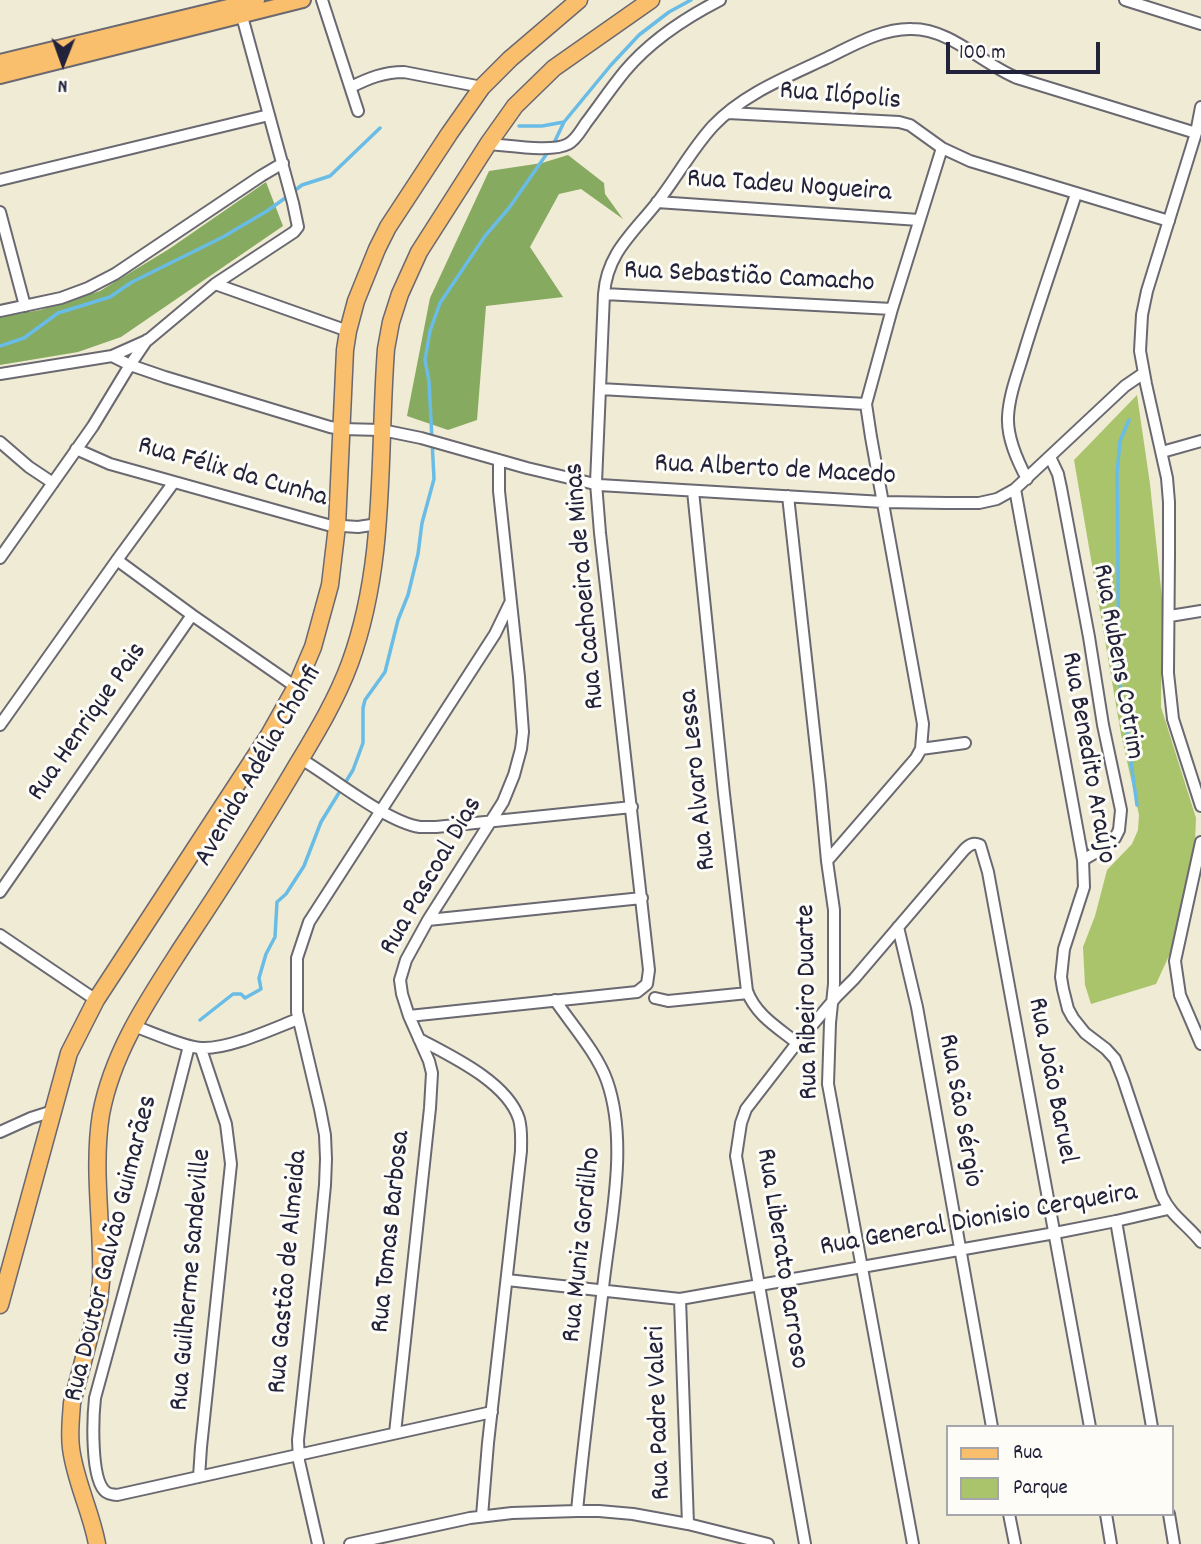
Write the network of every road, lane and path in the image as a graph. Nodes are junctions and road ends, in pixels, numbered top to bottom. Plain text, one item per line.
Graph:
1 (257, 0) edge
2 (303, 0) edge
3 (322, 0) edge
4 (579, 0) edge
5 (651, 0) edge
6 (720, 0) edge
7 (1125, 0) edge
8 (239, 7) edge
9 (1201, 24) edge
10 (0, 62) edge
11 (0, 76) edge
12 (351, 87) junction
13 (482, 87) junction
14 (1201, 107) edge
15 (358, 111) dead end
16 (727, 113) junction
17 (269, 115) junction
18 (1196, 133) junction
19 (488, 144) junction
20 (942, 148) junction
21 (284, 168) junction
22 (0, 180) edge
23 (1076, 194) junction
24 (657, 202) junction
25 (0, 212) edge
26 (919, 220) junction
27 (1168, 221) junction
28 (215, 284) junction
29 (604, 294) junction
30 (24, 306) junction
31 (892, 309) junction
32 (0, 311) edge
33 (348, 331) junction
34 (148, 340) junction
35 (112, 356) junction
36 (130, 365) junction
37 (1144, 373) junction
38 (0, 374) edge
39 (600, 389) junction
40 (866, 404) junction
41 (341, 429) junction
42 (382, 430) junction
43 (1201, 441) edge
44 (0, 442) edge
45 (76, 449) junction
46 (1162, 452) junction
47 (1050, 457) junction
48 (499, 460) junction
49 (1027, 479) junction
50 (174, 481) junction
51 (53, 483) junction
52 (596, 484) junction
53 (1015, 489) junction
54 (693, 491) junction
55 (788, 496) junction
56 (883, 502) junction
57 (378, 524) junction
58 (337, 526) junction
59 (0, 558) edge
60 (117, 560) junction
61 (510, 603) junction
62 (1201, 611) edge
63 (192, 615) junction
64 (1170, 616) junction
65 (296, 687) junction
66 (0, 726) edge
67 (965, 743) dead end
68 (921, 749) junction
69 (300, 759) junction
70 (1201, 806) edge
71 (632, 807) junction
72 (380, 810) junction
73 (491, 821) junction
74 (1201, 842) edge
75 (964, 850) joint
76 (1083, 860) junction
77 (827, 861) junction
78 (1197, 881) edge
79 (0, 892) edge
80 (642, 898) junction
81 (428, 920) junction
82 (898, 927) junction
83 (0, 935) edge
84 (748, 993) junction
85 (655, 998) dead end
86 (96, 1000) junction
87 (555, 1000) junction
88 (832, 1002) junction
89 (409, 1016) junction
90 (298, 1018) junction
91 (134, 1026) junction
92 (419, 1039) junction
93 (797, 1043) junction
94 (1201, 1044) edge
95 (189, 1046) junction
96 (201, 1049) junction
97 (53, 1111) junction
98 (0, 1132) edge
99 (1168, 1209) junction
100 (1116, 1222) junction
101 (1055, 1233) junction
102 (1201, 1242) edge
103 (960, 1250) junction
104 (863, 1267) junction
105 (507, 1280) junction
106 (759, 1285) junction
107 (602, 1292) junction
108 (680, 1299) junction
109 (0, 1305) edge
110 (492, 1412) junction
111 (992, 1425) edge
112 (1090, 1425) edge
113 (1152, 1425) edge
114 (395, 1433) junction
115 (299, 1456) junction
116 (199, 1477) junction
117 (577, 1511) junction
118 (1009, 1516) edge
119 (1106, 1516) edge
120 (1169, 1516) edge
121 (482, 1517) junction
122 (688, 1524) junction
123 (97, 1544) edge
124 (318, 1544) edge
125 (350, 1544) edge
126 (768, 1544) edge
127 (805, 1544) edge
128 (913, 1544) edge
129 (1015, 1544) edge
130 (1111, 1544) edge
131 (1174, 1544) edge

1 - 8 main road
2 - 8 main road
3 - 12 street
4 - 13 highway, Avenida Adélia Chohfi
5 - 19 highway, Avenida Adélia Chohfi
6 - 19 street
7 - 9 street
8 - 10 main road
8 - 11 main road
8 - 17 street
12 - 13 street
12 - 15 street
13 - 33 highway, Avenida Adélia Chohfi
14 - 18 street
16 - 18 street, Rua Cachoeira de Minas
16 - 20 street, Rua Ilópolis
16 - 24 street, Rua Cachoeira de Minas
17 - 21 street
17 - 22 street
18 - 27 street
19 - 42 highway, Avenida Adélia Chohfi
20 - 23 street, Rua Ilópolis
20 - 26 street
21 - 28 street
21 - 30 street
23 - 27 street, Rua Ilópolis
23 - 49 street
24 - 26 street, Rua Tadeu Nogueira
24 - 29 street, Rua Cachoeira de Minas
25 - 30 street
26 - 31 street
27 - 37 street
28 - 33 street
28 - 34 street
29 - 31 street, Rua Sebastião Camacho
29 - 39 street, Rua Cachoeira de Minas
30 - 32 street
31 - 40 street
33 - 41 highway, Avenida Adélia Chohfi
34 - 35 street
34 - 36 street
35 - 36 street, Rua Alberto de Macedo
35 - 38 street
36 - 41 street, Rua Alberto de Macedo
36 - 45 street
37 - 46 street
37 - 47 street, Rua Alberto de Macedo
39 - 40 street
39 - 52 street, Rua Cachoeira de Minas
40 - 56 street
41 - 42 street, Rua Alberto de Macedo
41 - 58 highway, Avenida Adélia Chohfi
42 - 48 street, Rua Alberto de Macedo
42 - 57 highway, Avenida Adélia Chohfi
43 - 46 street
44 - 51 street
45 - 50 street, Rua Félix da Cunha
45 - 51 street
46 - 64 street
47 - 49 street, Rua Alberto de Macedo
47 - 76 street, Rua Rubens Cotrim
48 - 52 street, Rua Alberto de Macedo
48 - 61 street, Rua Pascoal Dias
49 - 53 street, Rua Alberto de Macedo
50 - 58 street, Rua Félix da Cunha
50 - 60 street
51 - 59 street
52 - 54 street, Rua Alberto de Macedo
52 - 71 street, Rua Cachoeira de Minas
53 - 56 street, Rua Alberto de Macedo
53 - 76 street, Rua Benedito Araújo
54 - 55 street, Rua Alberto de Macedo
54 - 84 street, Rua Alvaro Lessa
55 - 56 street, Rua Alberto de Macedo
55 - 77 street, Rua Ribeiro Duarte
56 - 68 street
57 - 58 street, Rua Félix da Cunha
57 - 69 highway, Avenida Adélia Chohfi
58 - 65 highway, Avenida Adélia Chohfi
60 - 63 street
60 - 66 street
61 - 72 street, Rua Gastão de Almeida
61 - 73 street, Rua Pascoal Dias
62 - 64 street
63 - 65 street
63 - 79 street, Rua Henrique Pais
64 - 70 street
65 - 86 highway, Avenida Adélia Chohfi
67 - 68 street
68 - 77 street
69 - 72 street
69 - 91 highway, Avenida Adélia Chohfi
71 - 73 street
71 - 80 street, Rua Cachoeira de Minas
72 - 73 street
72 - 90 street, Rua Gastão de Almeida
73 - 81 street, Rua Pascoal Dias
74 - 78 street
75 - 82 street, Rua Liberato Barroso
75 - 101 street, Rua João Baruel
76 - 99 street, Rua Benedito Araújo
77 - 88 street, Rua Ribeiro Duarte
78 - 94 street
80 - 81 street
80 - 87 street, Rua Cachoeira de Minas
81 - 89 street, Rua Pascoal Dias
82 - 88 street, Rua Liberato Barroso
82 - 103 street, Rua São Sérgio
83 - 86 street
84 - 85 street
84 - 93 street, Rua Alvaro Lessa
86 - 97 highway, Avenida Adélia Chohfi
87 - 89 street, Rua Cachoeira de Minas
87 - 107 street, Rua Muniz Gordilho
88 - 93 street, Rua Liberato Barroso
88 - 104 street, Rua Ribeiro Duarte
89 - 92 street, Rua Pascoal Dias
90 - 96 street
90 - 115 street, Rua Gastão de Almeida
91 - 95 street
91 - 123 highway, Avenida Adélia Chohfi
92 - 105 street
92 - 114 street, Rua Tomas Barbosa
93 - 106 street, Rua Liberato Barroso
95 - 96 street
95 - 116 street, Rua Doutor Galvão Guimarães
96 - 116 street, Rua Guilherme Sandeville
97 - 98 street
97 - 109 highway, Avenida Adélia Chohfi
99 - 100 street, Rua General Dionisio Cerqueira
99 - 102 street, Rua Benedito Araújo
100 - 101 street, Rua General Dionisio Cerqueira
100 - 113 street
101 - 103 street, Rua General Dionisio Cerqueira
101 - 112 street, Rua João Baruel
103 - 104 street, Rua General Dionisio Cerqueira
103 - 111 street, Rua São Sérgio
104 - 106 street, Rua General Dionisio Cerqueira
104 - 128 street, Rua Ribeiro Duarte
105 - 107 street, Rua General Dionisio Cerqueira
105 - 110 street
106 - 108 street, Rua General Dionisio Cerqueira
106 - 127 street, Rua Liberato Barroso
107 - 108 street, Rua General Dionisio Cerqueira
107 - 117 street, Rua Muniz Gordilho
108 - 122 street, Rua Padre Valeri
110 - 114 street
110 - 121 street
114 - 115 street
115 - 116 street
115 - 124 street, Rua Gastão de Almeida
117 - 121 street
117 - 122 street
118 - 129 street
119 - 130 street
120 - 131 street
121 - 125 street
122 - 126 street

